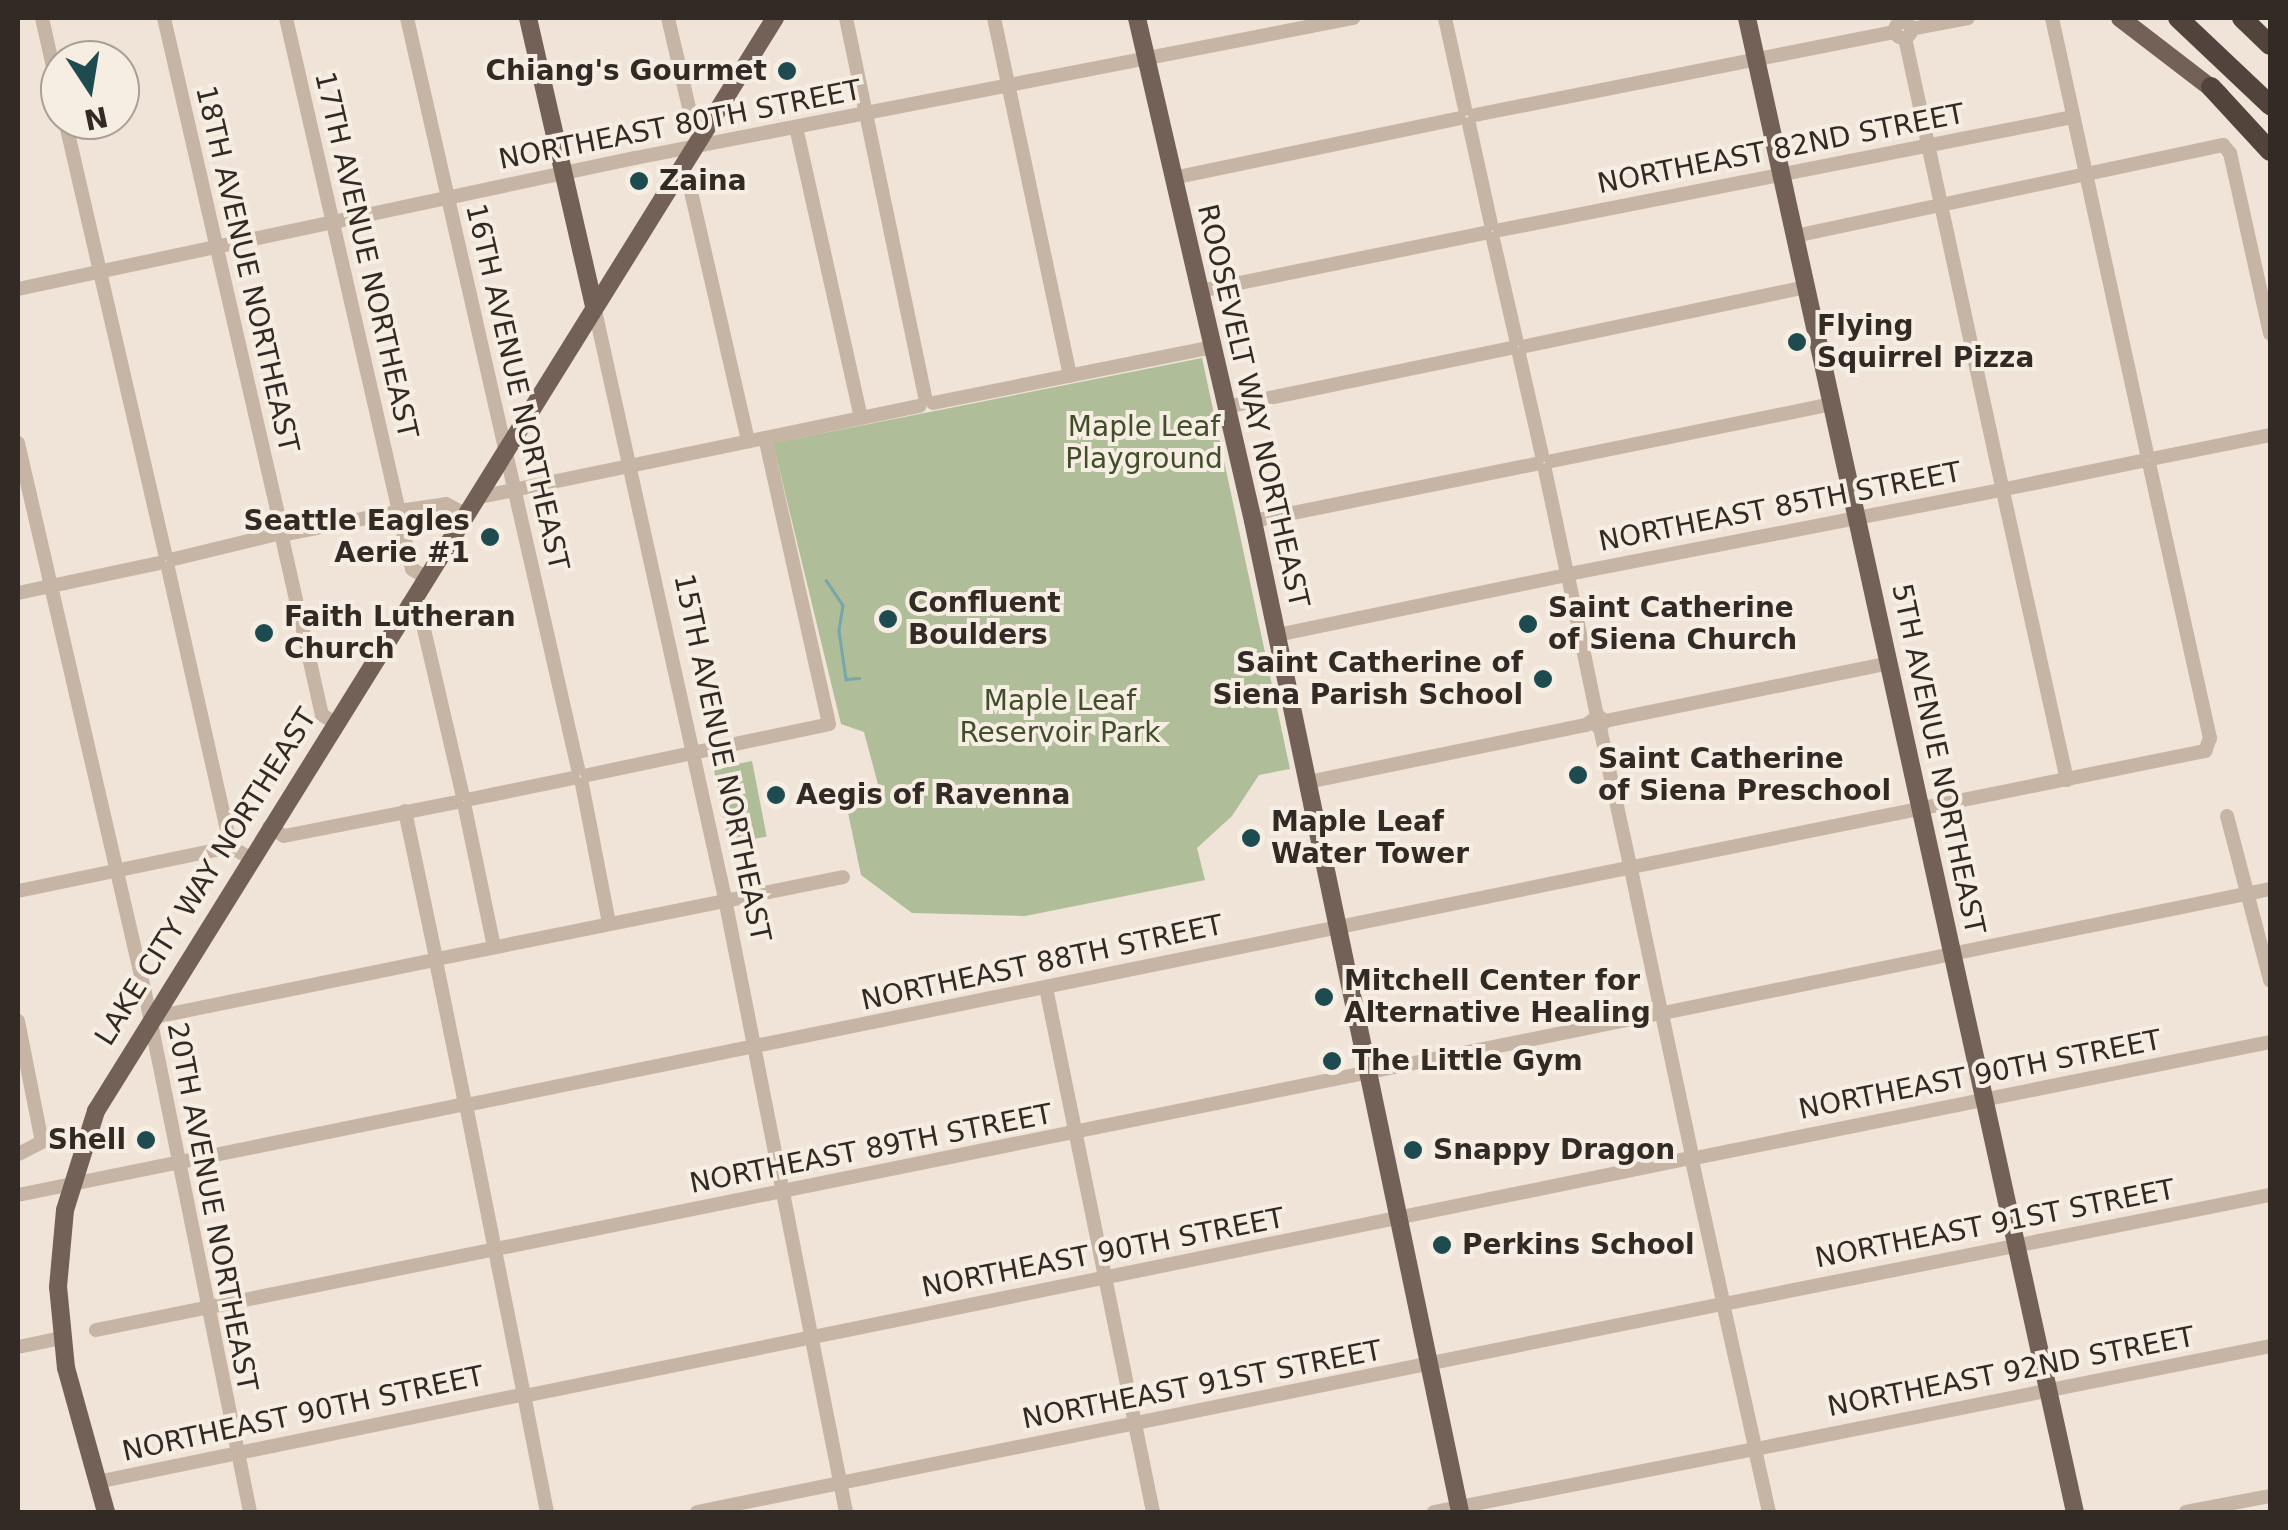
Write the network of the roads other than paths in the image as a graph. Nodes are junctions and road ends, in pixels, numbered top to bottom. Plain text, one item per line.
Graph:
1 (164, 18) edge
2 (286, 18) edge
3 (408, 18) edge
4 (528, 18) edge
5 (668, 18) edge
6 (775, 18) edge
7 (846, 18) edge
8 (994, 18) edge
9 (1137, 18) edge
10 (1353, 18) edge
11 (1445, 18) edge
12 (1747, 18) edge
13 (1968, 18) edge
14 (2052, 18) edge
15 (2120, 18) edge
16 (2178, 18) edge
17 (2242, 18) edge
18 (1902, 28) edge
19 (2270, 44) edge
20 (1146, 58) junction
21 (1756, 58) junction
22 (1010, 85) junction
23 (2211, 87) junction
24 (2270, 105) edge
25 (866, 113) junction
26 (1467, 116) junction
27 (2073, 117) junction
28 (796, 127) junction
29 (705, 128) junction
30 (2270, 136) edge
31 (69, 140) edge
32 (693, 146) junction
33 (1926, 146) junction
34 (2270, 151) edge
35 (563, 173) junction
36 (1782, 174) junction
37 (675, 175) junction
38 (2085, 176) junction
39 (1173, 178) junction
40 (448, 198) junction
41 (1939, 208) junction
42 (333, 222) junction
43 (1492, 231) junction
44 (1795, 236) junction
45 (215, 247) junction
46 (99, 272) junction
47 (1807, 288) junction
48 (18, 289) edge
49 (1200, 291) junction
50 (594, 306) junction
51 (2270, 334) edge
52 (1212, 347) junction
53 (1518, 347) junction
54 (1070, 376) junction
55 (926, 402) junction
56 (1832, 404) junction
57 (1226, 407) junction
58 (861, 418) junction
59 (2270, 435) edge
60 (765, 438) junction
61 (748, 441) junction
62 (18, 442) edge
63 (507, 445) junction
64 (2148, 460) junction
65 (1544, 462) junction
66 (630, 466) junction
67 (518, 489) junction
68 (2003, 489) junction
69 (469, 506) junction
70 (398, 511) junction
71 (1857, 517) junction
72 (1252, 521) junction
73 (282, 536) junction
74 (167, 561) junction
75 (1568, 575) junction
76 (425, 577) junction
77 (50, 586) junction
78 (18, 593) edge
79 (408, 604) junction
80 (1277, 634) junction
81 (1889, 663) junction
82 (334, 722) junction
83 (1599, 722) junction
84 (693, 754) junction
85 (580, 776) junction
86 (2067, 780) junction
87 (1308, 782) junction
88 (464, 800) junction
89 (1921, 809) junction
90 (406, 812) junction
91 (2227, 816) dead end
92 (269, 827) junction
93 (231, 847) junction
94 (250, 858) junction
95 (1630, 868) junction
96 (116, 872) junction
97 (843, 877) dead end
98 (2270, 889) edge
99 (18, 891) edge
100 (2244, 894) junction
101 (725, 900) junction
102 (610, 923) junction
103 (1337, 928) junction
104 (494, 947) junction
105 (1953, 953) junction
106 (436, 959) junction
107 (2270, 980) edge
108 (1046, 988) junction
109 (1662, 1013) junction
110 (149, 1018) junction
111 (18, 1021) edge
112 (2270, 1042) edge
113 (754, 1047) junction
114 (1367, 1074) junction
115 (1985, 1100) junction
116 (466, 1105) junction
117 (1076, 1133) junction
118 (18, 1154) edge
119 (1693, 1158) junction
120 (178, 1164) junction
121 (70, 1184) junction
122 (783, 1192) junction
123 (18, 1195) edge
124 (2270, 1195) edge
125 (1399, 1218) junction
126 (2017, 1244) junction
127 (495, 1250) junction
128 (1104, 1278) junction
129 (1723, 1303) junction
130 (208, 1307) junction
131 (96, 1330) dead end
132 (812, 1337) junction
133 (62, 1338) junction
134 (2270, 1346) edge
135 (18, 1347) edge
136 (1429, 1364) junction
137 (2049, 1391) junction
138 (524, 1395) junction
139 (1136, 1423) junction
140 (1755, 1448) junction
141 (236, 1452) junction
142 (97, 1482) junction
143 (840, 1484) junction
144 (2270, 1496) edge
145 (1459, 1510) edge
146 (106, 1512) edge
147 (250, 1512) edge
148 (547, 1512) edge
149 (697, 1512) edge
150 (846, 1512) edge
151 (1153, 1512) edge
152 (1434, 1512) edge
153 (1768, 1512) edge
154 (2075, 1512) edge
155 (2186, 1512) edge

1 - 45 street, 18TH AVENUE NORTHEAST
2 - 42 street, 17TH AVENUE NORTHEAST
3 - 40 street, 16TH AVENUE NORTHEAST
4 - 35 main road, 15TH AVENUE NORTHEAST
5 - 29 street
6 - 29 main road, LAKE CITY WAY NORTHEAST
7 - 25 street
8 - 22 street
9 - 20 main road, ROOSEVELT WAY NORTHEAST
10 - 20 street, NORTHEAST 80TH STREET
11 - 26 street
12 - 21 main road, 5TH AVENUE NORTHEAST
13 - 18 street
14 - 27 street
15 - 23 main road
16 - 24 highway
17 - 19 highway
18 - 21 street
18 - 33 street
20 - 22 street, NORTHEAST 80TH STREET
20 - 39 main road, ROOSEVELT WAY NORTHEAST
21 - 26 street
21 - 36 main road, 5TH AVENUE NORTHEAST
22 - 25 street, NORTHEAST 80TH STREET
22 - 54 street
23 - 30 main road
23 - 34 highway
25 - 28 street, NORTHEAST 80TH STREET
25 - 55 street
26 - 39 street
26 - 43 street
27 - 33 street, NORTHEAST 82ND STREET
27 - 38 street
28 - 32 street, NORTHEAST 80TH STREET
28 - 58 street
29 - 32 main road, LAKE CITY WAY NORTHEAST
31 - 46 street
32 - 35 street, NORTHEAST 80TH STREET
32 - 37 main road, LAKE CITY WAY NORTHEAST
33 - 36 street, NORTHEAST 82ND STREET
33 - 41 street
35 - 40 street, NORTHEAST 80TH STREET
35 - 50 main road, 15TH AVENUE NORTHEAST
36 - 43 street, NORTHEAST 82ND STREET
36 - 44 main road, 5TH AVENUE NORTHEAST
37 - 50 main road, LAKE CITY WAY NORTHEAST
37 - 61 street
38 - 41 street
38 - 51 street
38 - 64 street
39 - 49 main road, ROOSEVELT WAY NORTHEAST
40 - 42 street, NORTHEAST 80TH STREET
40 - 63 street, 16TH AVENUE NORTHEAST
41 - 44 street
41 - 68 street
42 - 45 street, NORTHEAST 80TH STREET
42 - 70 street, 17TH AVENUE NORTHEAST
43 - 49 street, NORTHEAST 82ND STREET
43 - 53 street
44 - 47 main road, 5TH AVENUE NORTHEAST
45 - 46 street, NORTHEAST 80TH STREET
45 - 73 street, 18TH AVENUE NORTHEAST
46 - 48 street, NORTHEAST 80TH STREET
46 - 74 street
47 - 53 street
47 - 56 main road, 5TH AVENUE NORTHEAST
49 - 52 main road, ROOSEVELT WAY NORTHEAST
50 - 63 main road, LAKE CITY WAY NORTHEAST
50 - 66 street, 15TH AVENUE NORTHEAST
52 - 54 street
52 - 57 main road, ROOSEVELT WAY NORTHEAST
53 - 57 street
53 - 65 street
54 - 55 street
55 - 58 street
56 - 65 street
56 - 71 main road, 5TH AVENUE NORTHEAST
57 - 72 main road, ROOSEVELT WAY NORTHEAST
58 - 60 street
59 - 64 street, NORTHEAST 85TH STREET
60 - 61 street
60 - 84 street
61 - 66 street
62 - 77 street, 20TH AVENUE NORTHEAST
63 - 67 street, 16TH AVENUE NORTHEAST
63 - 69 main road, LAKE CITY WAY NORTHEAST
64 - 68 street, NORTHEAST 85TH STREET
64 - 86 street, NORTHEAST 88TH STREET
65 - 72 street
65 - 75 street
66 - 67 street
66 - 84 street, 15TH AVENUE NORTHEAST
67 - 69 street
67 - 85 street, 16TH AVENUE NORTHEAST
68 - 71 street, NORTHEAST 85TH STREET
68 - 86 street
69 - 70 street
69 - 76 main road, LAKE CITY WAY NORTHEAST
70 - 73 street
70 - 76 street, 17TH AVENUE NORTHEAST
71 - 75 street, NORTHEAST 85TH STREET
71 - 81 main road, 5TH AVENUE NORTHEAST
72 - 80 main road, ROOSEVELT WAY NORTHEAST
73 - 74 street
73 - 82 street, 18TH AVENUE NORTHEAST
74 - 77 street
74 - 93 street
75 - 80 street, NORTHEAST 85TH STREET
75 - 83 street
76 - 79 main road, LAKE CITY WAY NORTHEAST
77 - 78 street
77 - 96 street, 20TH AVENUE NORTHEAST
79 - 82 main road, LAKE CITY WAY NORTHEAST
79 - 88 street
80 - 87 main road, ROOSEVELT WAY NORTHEAST
81 - 83 street
81 - 89 main road, 5TH AVENUE NORTHEAST
82 - 92 main road, LAKE CITY WAY NORTHEAST
83 - 87 street
83 - 95 street
84 - 85 street
84 - 101 street, 15TH AVENUE NORTHEAST
85 - 88 street
85 - 102 street, 16TH AVENUE NORTHEAST
86 - 89 street, NORTHEAST 88TH STREET
87 - 103 main road, ROOSEVELT WAY NORTHEAST
88 - 90 street
88 - 104 street
89 - 95 street, NORTHEAST 88TH STREET
89 - 105 main road, 5TH AVENUE NORTHEAST
90 - 92 street
90 - 106 street
91 - 100 street
92 - 94 main road, LAKE CITY WAY NORTHEAST
93 - 94 street
93 - 96 street
94 - 110 main road, LAKE CITY WAY NORTHEAST
95 - 103 street, NORTHEAST 88TH STREET
95 - 109 street
96 - 99 street
96 - 110 street, 20TH AVENUE NORTHEAST
97 - 101 street
98 - 100 street, NORTHEAST 89TH STREET
100 - 105 street, NORTHEAST 89TH STREET
100 - 107 street
101 - 102 street
101 - 113 street, 15TH AVENUE NORTHEAST
102 - 104 street
103 - 108 street, NORTHEAST 88TH STREET
103 - 114 main road, ROOSEVELT WAY NORTHEAST
104 - 106 street
105 - 109 street, NORTHEAST 89TH STREET
105 - 115 main road, 5TH AVENUE NORTHEAST
106 - 110 street
106 - 116 street
108 - 113 street, NORTHEAST 88TH STREET
108 - 117 street
109 - 114 street, NORTHEAST 89TH STREET
109 - 119 street
110 - 120 street, 20TH AVENUE NORTHEAST
110 - 121 main road, LAKE CITY WAY NORTHEAST
111 - 118 street
112 - 115 street, NORTHEAST 90TH STREET
113 - 116 street, NORTHEAST 88TH STREET
113 - 122 street, 15TH AVENUE NORTHEAST
114 - 117 street, NORTHEAST 89TH STREET
114 - 125 main road, ROOSEVELT WAY NORTHEAST
115 - 119 street, NORTHEAST 90TH STREET
115 - 126 main road, 5TH AVENUE NORTHEAST
116 - 120 street, NORTHEAST 88TH STREET
116 - 127 street
117 - 122 street, NORTHEAST 89TH STREET
117 - 128 street
119 - 125 street, NORTHEAST 90TH STREET
119 - 129 street
120 - 121 street, NORTHEAST 88TH STREET
120 - 130 street, 20TH AVENUE NORTHEAST
121 - 123 street, NORTHEAST 88TH STREET
121 - 133 main road, LAKE CITY WAY NORTHEAST
122 - 127 street, NORTHEAST 89TH STREET
122 - 132 street, 15TH AVENUE NORTHEAST
124 - 126 street, NORTHEAST 91ST STREET
125 - 128 street, NORTHEAST 90TH STREET
125 - 136 main road, ROOSEVELT WAY NORTHEAST
126 - 129 street, NORTHEAST 91ST STREET
126 - 137 main road, 5TH AVENUE NORTHEAST
127 - 130 street, NORTHEAST 89TH STREET
127 - 138 street
128 - 132 street, NORTHEAST 90TH STREET
128 - 139 street
129 - 136 street, NORTHEAST 91ST STREET
129 - 140 street
130 - 131 street, NORTHEAST 89TH STREET
130 - 141 street, 20TH AVENUE NORTHEAST
132 - 138 street, NORTHEAST 90TH STREET
132 - 143 street, 15TH AVENUE NORTHEAST
133 - 135 street
133 - 142 main road, LAKE CITY WAY NORTHEAST
134 - 137 street, NORTHEAST 92ND STREET
136 - 139 street, NORTHEAST 91ST STREET
136 - 145 main road, ROOSEVELT WAY NORTHEAST
137 - 140 street, NORTHEAST 92ND STREET
137 - 154 main road, 5TH AVENUE NORTHEAST
138 - 141 street, NORTHEAST 90TH STREET
138 - 148 street
139 - 143 street, NORTHEAST 91ST STREET
139 - 151 street
140 - 145 street, NORTHEAST 92ND STREET
140 - 153 street
141 - 142 street, NORTHEAST 90TH STREET
141 - 147 street, 20TH AVENUE NORTHEAST
142 - 146 main road, LAKE CITY WAY NORTHEAST
143 - 149 street, NORTHEAST 91ST STREET
143 - 150 street, 15TH AVENUE NORTHEAST
144 - 155 street
145 - 152 street, NORTHEAST 92ND STREET

